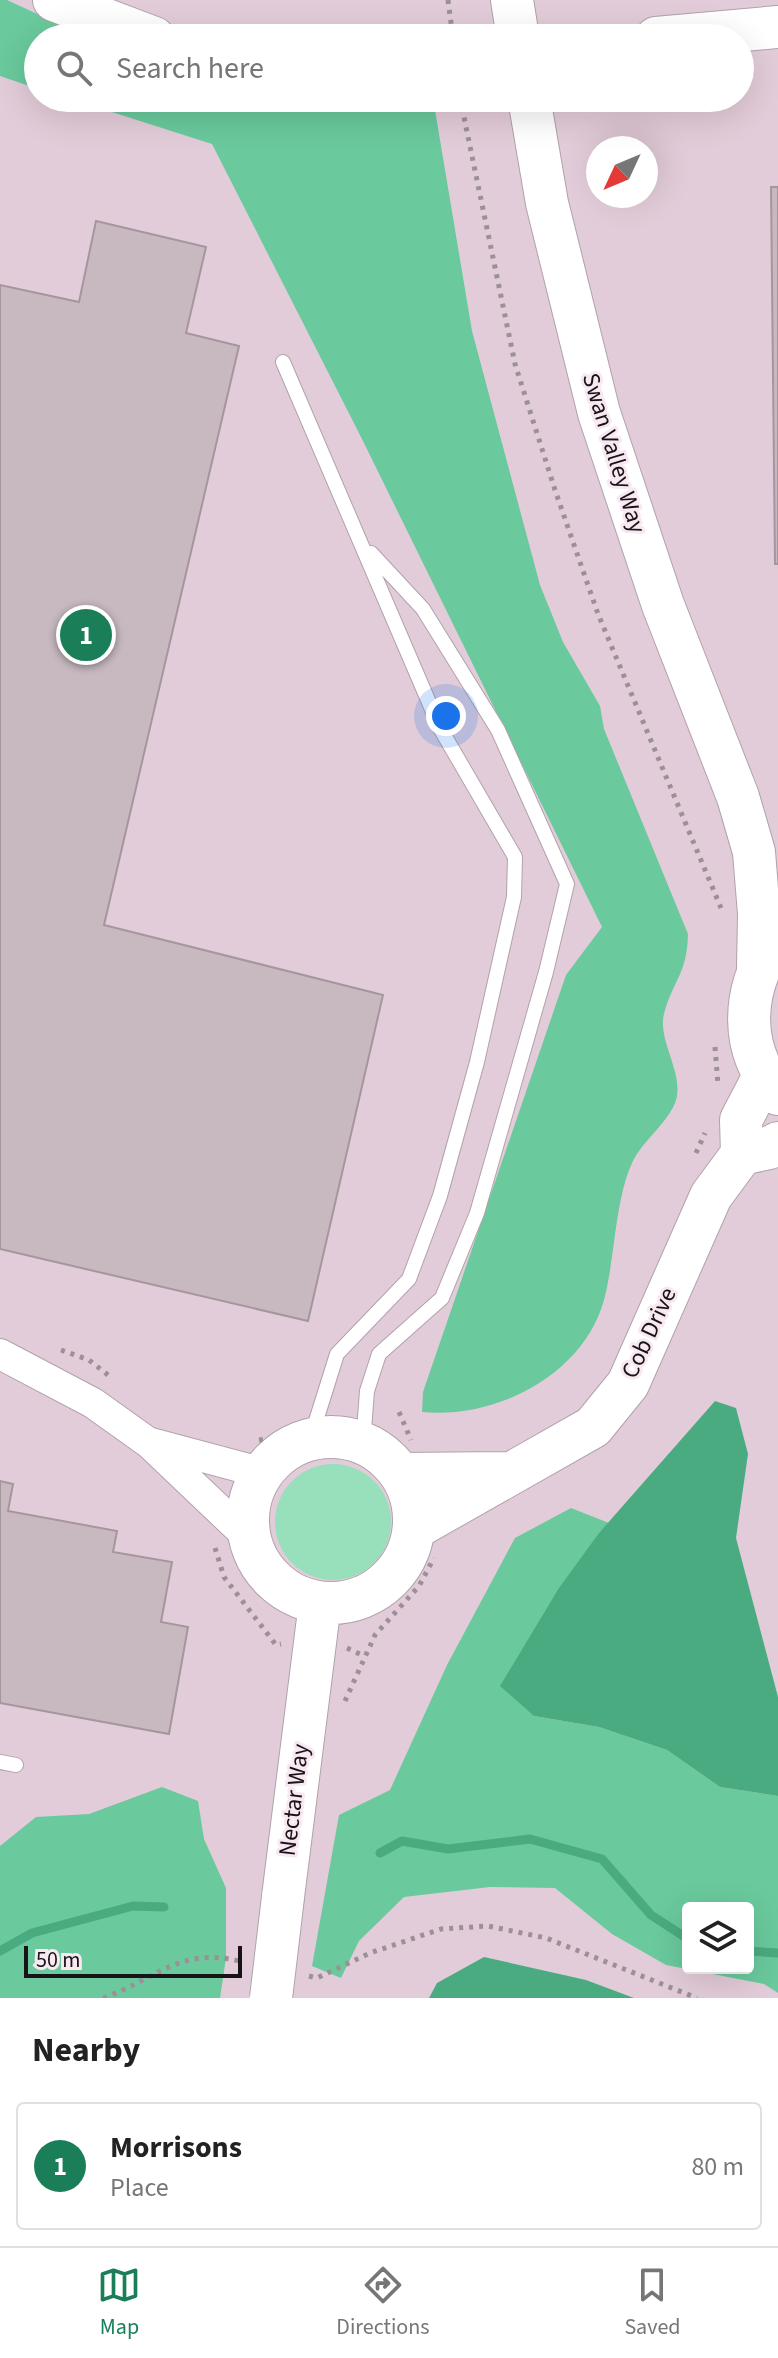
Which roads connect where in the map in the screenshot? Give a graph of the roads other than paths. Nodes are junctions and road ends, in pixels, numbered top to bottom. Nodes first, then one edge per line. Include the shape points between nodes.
1 (54, 0) edge
2 (512, 0) edge
3 (117, 24) edge
4 (516, 24) edge
5 (778, 27) edge
6 (754, 29) edge
7 (531, 112) edge
8 (283, 362) dead end
9 (365, 547) junction
10 (738, 797) junction
11 (778, 843) edge
12 (768, 953) edge
13 (771, 1085) edge
14 (760, 1148) edge
15 (0, 1354) edge
16 (304, 1431) junction
17 (149, 1443) junction
18 (363, 1443) junction
19 (260, 1457) junction
20 (413, 1459) junction
21 (514, 1473) junction
22 (230, 1536) junction
23 (428, 1539) junction
24 (319, 1619) junction
25 (0, 1762) edge
26 (16, 1765) dead end
27 (271, 1998) edge

1 - 3 street
2 - 4 street
5 - 6 street
7 - 10 street, Swan Valley Way via 547,203 599,413 663,605
8 - 9 lane
9 - 16 lane via 440,728 515,857 514,897 477,1062 440,1196 409,1279 337,1354
9 - 18 lane via 423,609 498,730 567,884 477,1213 442,1298 379,1354 367,1391
10 - 11 street, Swan Valley Way
10 - 12 street, Swan Valley Way via 754,852
12 - 13 street, Swan Valley Way via 749,999 748,1026 753,1052
13 - 14 street, Cob Drive via 741,1120
14 - 21 street, Cob Drive via 711,1196 628,1384 593,1427
15 - 17 street via 93,1403
16 - 18 street
16 - 19 street via 283,1452
17 - 19 street
17 - 22 street
18 - 20 street via 384,1456
19 - 22 street via 248,1516
20 - 21 street, Cob Drive
20 - 23 street via 413,1499
21 - 23 street, Cob Drive
22 - 24 street
23 - 24 street via 373,1593
24 - 27 street, Nectar Way, bridge
25 - 26 lane

